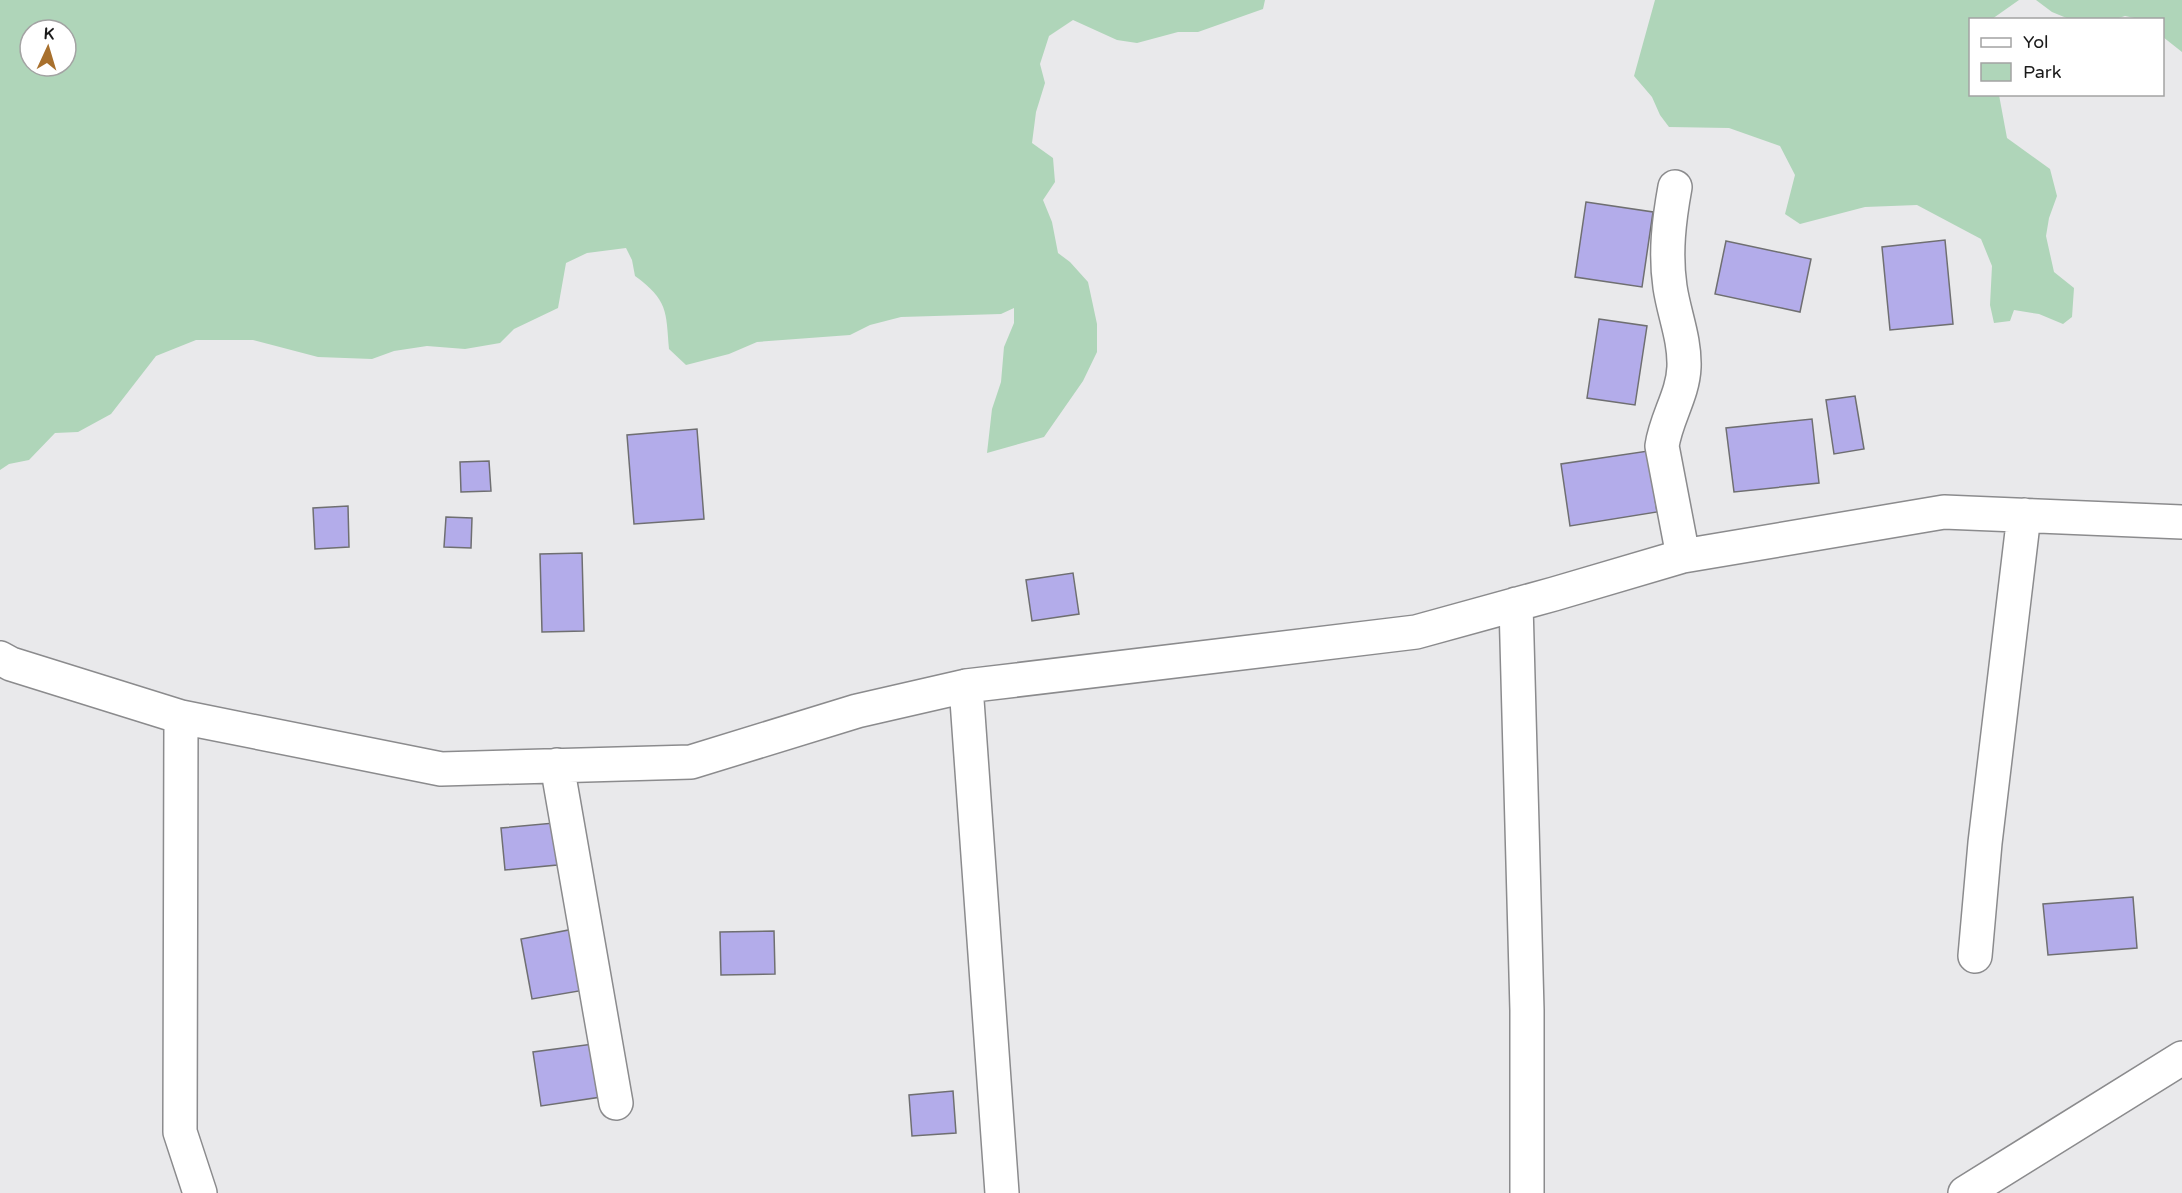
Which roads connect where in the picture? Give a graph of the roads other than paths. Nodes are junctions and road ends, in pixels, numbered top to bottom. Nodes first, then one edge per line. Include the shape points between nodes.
1 (1675, 187) dead end
2 (2024, 515) junction
3 (2182, 522) edge
4 (1683, 556) junction
5 (1516, 604) junction
6 (0, 658) edge
7 (966, 686) junction
8 (181, 717) junction
9 (557, 765) junction
10 (1975, 956) dead end
11 (2182, 1058) edge
12 (616, 1103) dead end
13 (200, 1193) edge
14 (1002, 1193) edge
15 (1527, 1193) edge
16 (1965, 1193) edge

1 - 4 street via 1668,252 1684,369 1662,446
2 - 3 street
2 - 4 street via 1944,512
2 - 10 street via 1984,843
4 - 5 street
5 - 7 street via 1416,632
5 - 15 street via 1527,1010
6 - 8 street
7 - 9 street via 857,711 690,762
7 - 14 street
8 - 9 street via 441,769
8 - 13 street via 180,1132
9 - 12 street
11 - 16 street

